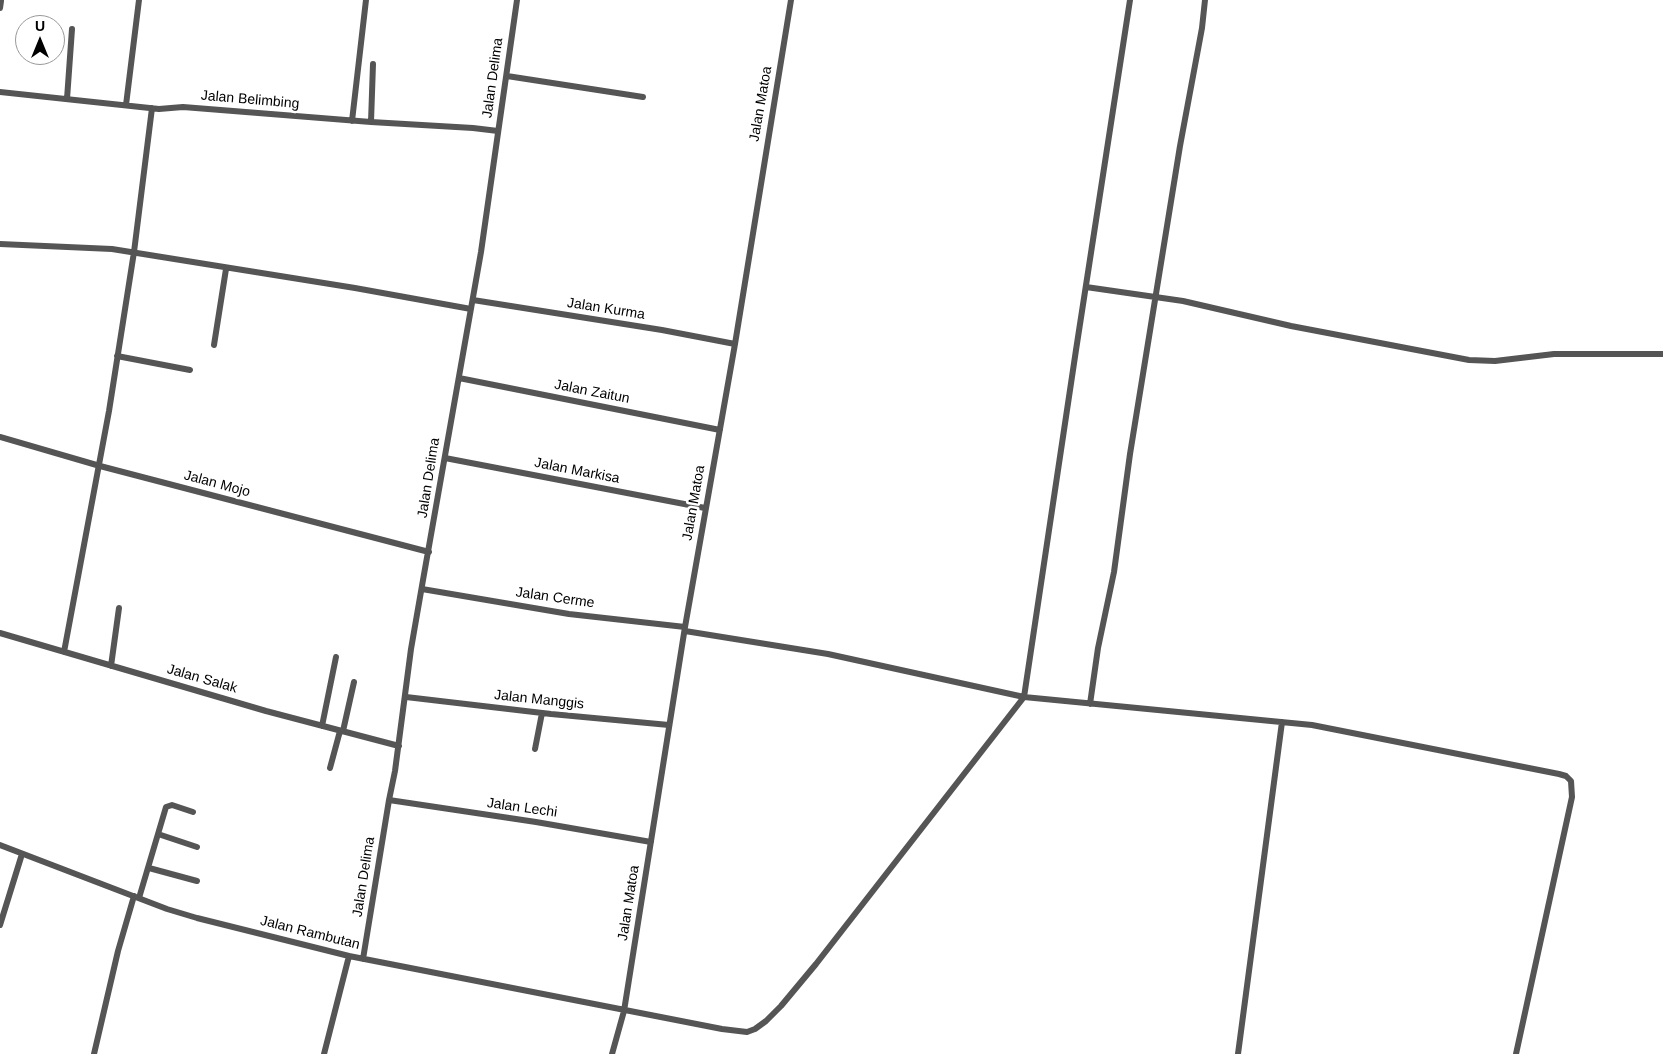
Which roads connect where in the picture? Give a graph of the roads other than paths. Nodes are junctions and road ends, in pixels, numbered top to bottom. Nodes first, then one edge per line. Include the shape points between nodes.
1 (139, 0) edge
2 (366, 0) edge
3 (517, 0) edge
4 (791, 0) edge
5 (1130, 0) edge
6 (1205, 0) edge
7 (1, 1) edge
8 (0, 8) edge
9 (72, 29) dead end
10 (373, 64) dead end
11 (507, 76) junction
12 (0, 92) edge
13 (644, 97) dead end
14 (67, 99) junction
15 (126, 105) junction
16 (152, 108) junction
17 (352, 121) junction
18 (371, 122) junction
19 (498, 131) junction
20 (0, 244) edge
21 (134, 252) junction
22 (226, 269) junction
23 (1086, 287) junction
24 (1155, 296) junction
25 (473, 300) junction
26 (471, 310) junction
27 (214, 344) dead end
28 (735, 344) junction
29 (1663, 354) edge
30 (117, 356) junction
31 (190, 370) dead end
32 (460, 378) junction
33 (720, 430) junction
34 (0, 437) edge
35 (445, 458) junction
36 (100, 466) junction
37 (705, 508) junction
38 (429, 552) junction
39 (422, 589) junction
40 (120, 608) dead end
41 (685, 629) junction
42 (0, 633) edge
43 (64, 652) junction
44 (336, 657) dead end
45 (111, 666) junction
46 (354, 682) dead end
47 (406, 697) junction
48 (1024, 697) junction
49 (1090, 704) junction
50 (542, 713) junction
51 (1282, 722) junction
52 (669, 725) junction
53 (322, 726) junction
54 (341, 731) junction
55 (398, 746) junction
56 (535, 749) dead end
57 (330, 768) dead end
58 (389, 800) junction
59 (193, 812) dead end
60 (158, 834) junction
61 (651, 842) junction
62 (0, 845) edge
63 (197, 847) dead end
64 (22, 854) junction
65 (149, 868) junction
66 (197, 881) dead end
67 (137, 897) junction
68 (0, 924) edge
69 (349, 956) junction
70 (363, 959) junction
71 (624, 1011) junction
72 (94, 1054) edge
73 (324, 1054) edge
74 (612, 1054) edge
75 (1238, 1054) edge
76 (1516, 1054) edge

1 - 15 street
2 - 17 street
3 - 11 street, Jalan Delima
4 - 28 street, Jalan Matoa
5 - 23 street
6 - 24 street
7 - 8 street
9 - 14 street
10 - 18 street
11 - 13 street
11 - 19 street, Jalan Delima
12 - 14 street, Jalan Belimbing
14 - 15 street, Jalan Belimbing
15 - 16 street, Jalan Belimbing
16 - 17 street, Jalan Belimbing via 183,107
16 - 21 street
17 - 18 street, Jalan Belimbing
18 - 19 street, Jalan Belimbing
19 - 25 street, Jalan Delima
20 - 21 street
21 - 22 street
21 - 30 street
22 - 26 street via 355,288
22 - 27 street
23 - 24 street
23 - 48 street
24 - 29 street via 1468,360 1495,361 1554,354
24 - 49 street via 1114,572
25 - 26 street, Jalan Delima
25 - 28 street, Jalan Kurma
26 - 32 street, Jalan Delima
28 - 33 street, Jalan Matoa
30 - 31 street
30 - 36 street
32 - 33 street, Jalan Zaitun
32 - 35 street, Jalan Delima
33 - 37 street, Jalan Matoa
34 - 36 street, Jalan Mojo
35 - 37 street, Jalan Markisa
35 - 38 street, Jalan Delima
36 - 38 street, Jalan Mojo
36 - 43 street
37 - 41 street, Jalan Matoa
38 - 39 street, Jalan Delima
39 - 41 street, Jalan Cerme via 569,614
39 - 47 street, Jalan Delima
40 - 45 street
41 - 48 street, Jalan Cerme via 828,654
41 - 52 street, Jalan Matoa
42 - 43 street, Jalan Salak
43 - 45 street, Jalan Salak
44 - 53 street
45 - 53 street, Jalan Salak
46 - 54 street
47 - 50 street, Jalan Manggis
47 - 55 street, Jalan Delima
48 - 49 street, Jalan Cerme
48 - 71 street, Jalan Rambutan via 822,956 766,1020 750,1031 742,1032
49 - 51 street, Jalan Cerme
50 - 52 street, Jalan Manggis
50 - 56 street
51 - 75 street
51 - 76 street, Jalan Cerme via 1549,772 1566,776 1571,781 1572,797
52 - 61 street, Jalan Matoa
53 - 54 street, Jalan Salak
54 - 55 street, Jalan Salak
54 - 57 street
55 - 58 street, Jalan Delima
58 - 61 street, Jalan Lechi
58 - 70 street, Jalan Delima
59 - 60 street via 167,806
60 - 63 street
60 - 65 street
61 - 71 street, Jalan Matoa
62 - 64 street, Jalan Rambutan
64 - 67 street, Jalan Rambutan
64 - 68 street
65 - 66 street
65 - 67 street
67 - 69 street, Jalan Rambutan via 197,918
67 - 72 street via 122,935
69 - 70 street, Jalan Rambutan
69 - 73 street
70 - 71 street, Jalan Rambutan
71 - 74 street, Jalan Matoa

